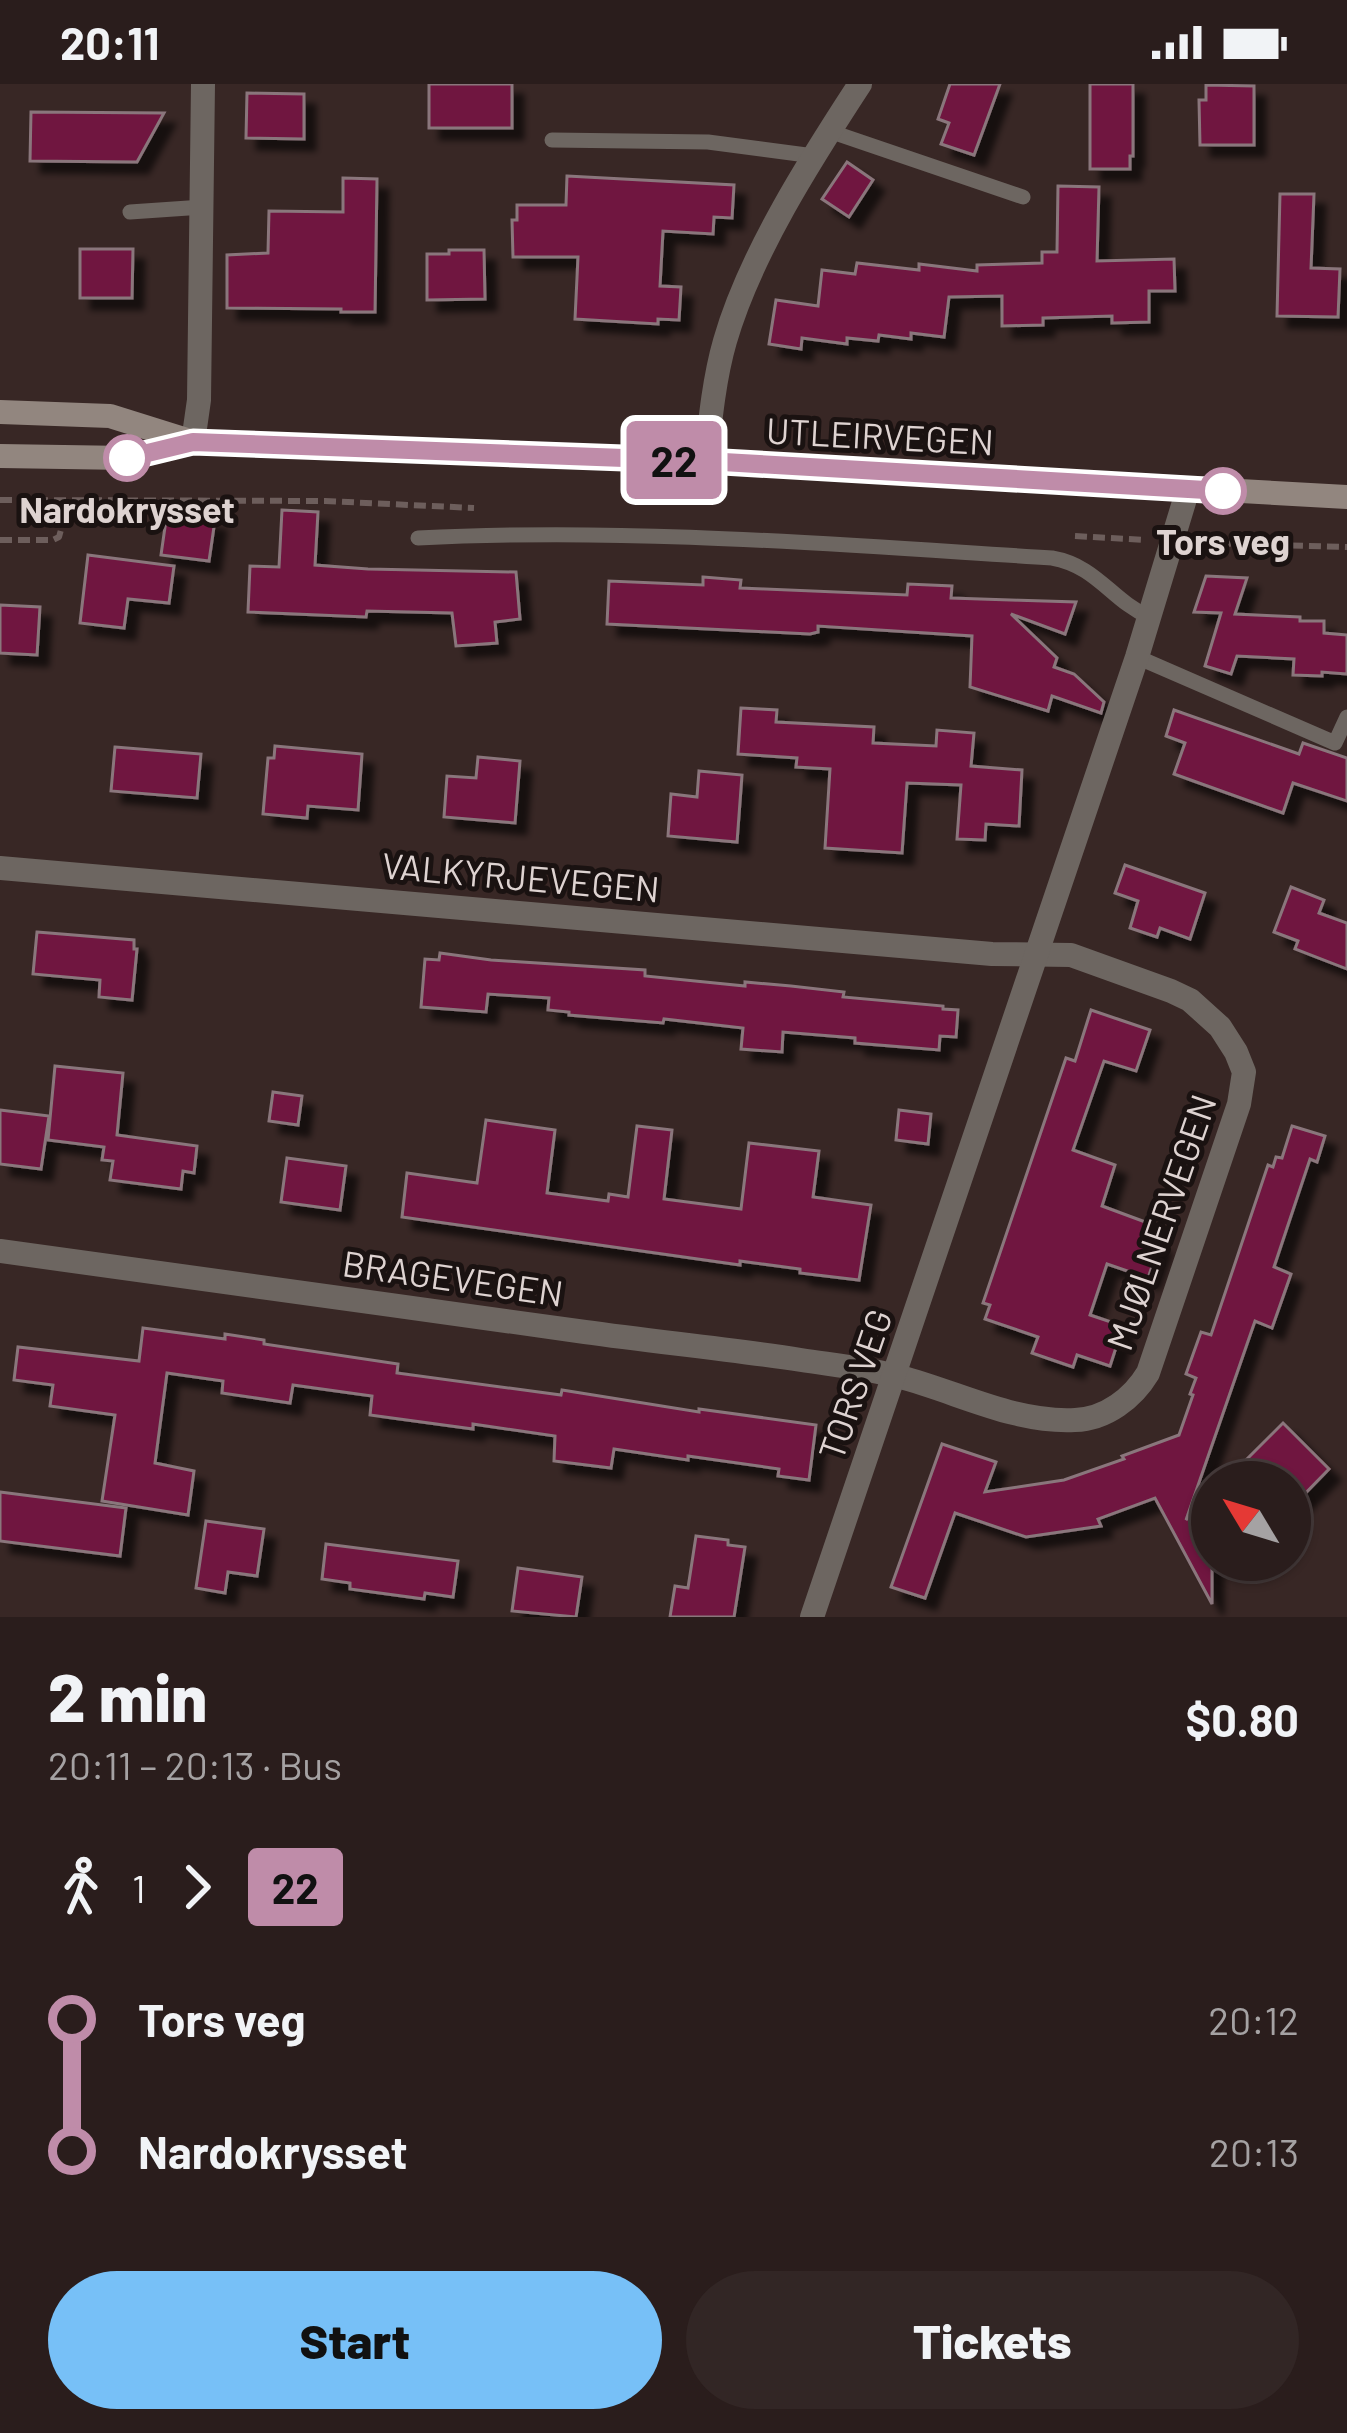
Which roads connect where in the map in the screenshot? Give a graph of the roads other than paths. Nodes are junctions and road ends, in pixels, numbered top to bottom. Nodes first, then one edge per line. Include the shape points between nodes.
1 (203, 84) edge
2 (860, 84) edge
3 (829, 131) junction
4 (552, 140) dead end
5 (814, 155) junction
6 (1023, 197) dead end
7 (203, 207) junction
8 (130, 212) dead end
9 (0, 412) edge
10 (193, 442) junction
11 (0, 456) edge
12 (706, 461) junction
13 (1189, 489) junction
14 (1347, 497) edge
15 (418, 538) dead end
16 (1150, 617) junction
17 (1137, 657) junction
18 (1347, 718) edge
19 (0, 868) edge
20 (1035, 955) junction
21 (0, 1251) edge
22 (896, 1376) junction
23 (812, 1617) edge

1 - 7 street
2 - 3 street
3 - 5 street
3 - 6 lane
4 - 5 lane via 708,142
5 - 12 street via 747,280 724,343
7 - 8 lane
7 - 10 street
9 - 10 main road, UTLEIRVEGEN via 110,416
10 - 11 main road, UTLEIRVEGEN via 127,458
10 - 12 main road, UTLEIRVEGEN
12 - 13 main road, UTLEIRVEGEN
13 - 14 main road, UTLEIRVEGEN
13 - 16 street, TORS VEG
15 - 16 lane via 713,538 1052,558 1082,567
16 - 17 street, TORS VEG
17 - 18 lane via 1335,742
17 - 20 street, TORS VEG
19 - 20 street, VALKYRJEVEGEN
20 - 22 street, TORS VEG
20 - 22 street, MJØLNERVEGEN via 1070,956 1171,991 1207,1013 1244,1072 1232,1126 1148,1373 1125,1400 1096,1417 1044,1419
21 - 22 street, BRAGEVEGEN
22 - 23 street, TORS VEG

